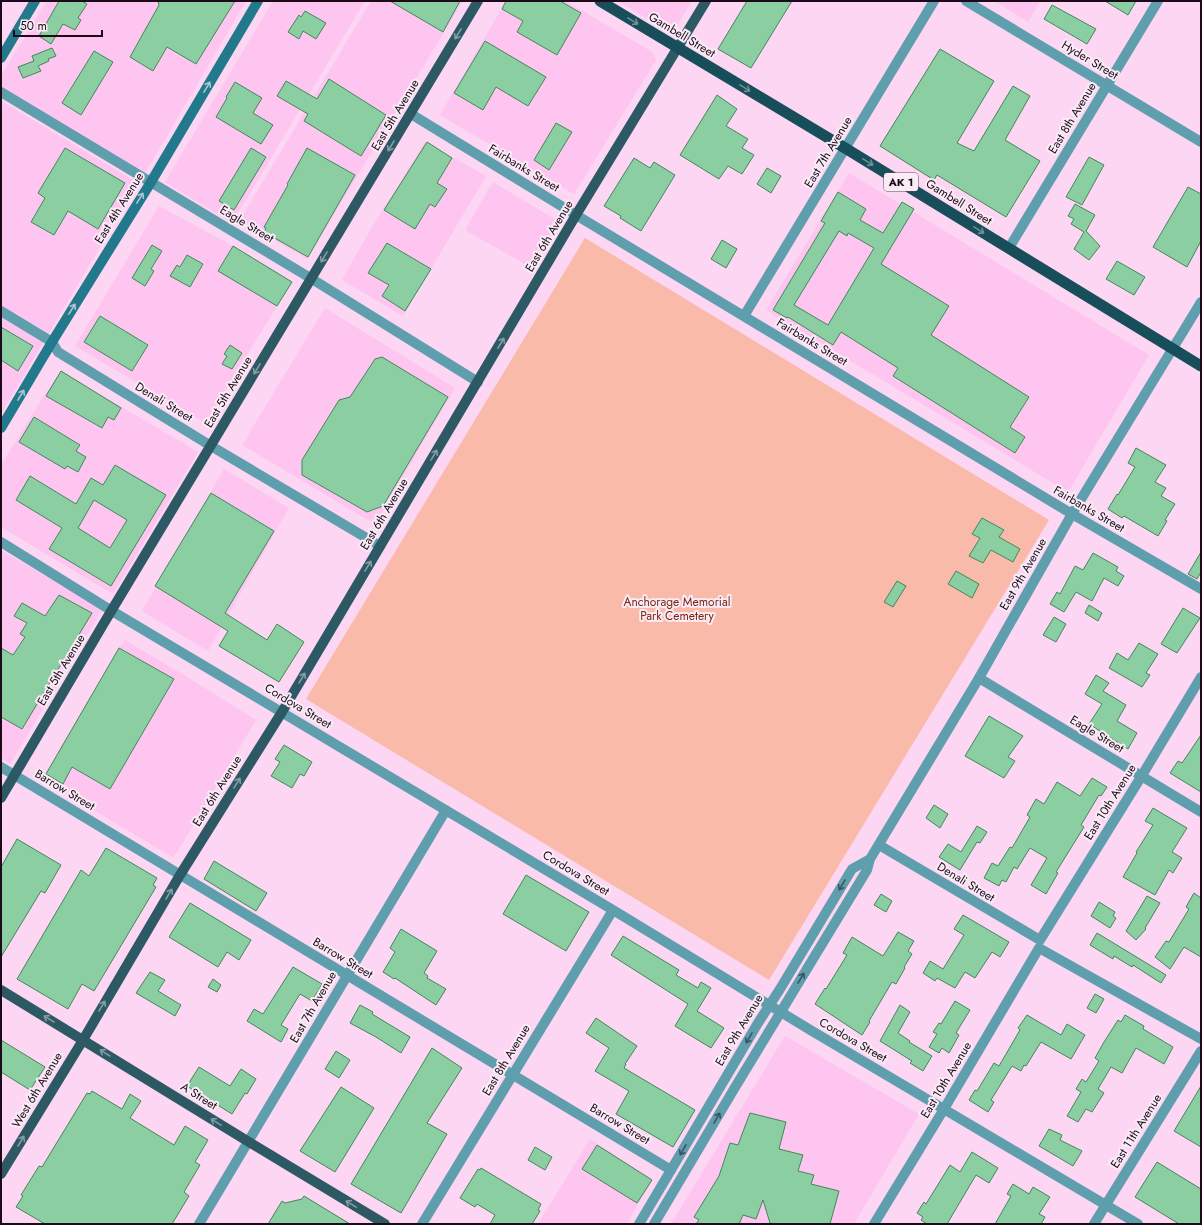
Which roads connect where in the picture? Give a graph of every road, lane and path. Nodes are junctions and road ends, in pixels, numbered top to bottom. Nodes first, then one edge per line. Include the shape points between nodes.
1 (35, 1) edge
2 (258, 1) edge
3 (478, 1) edge
4 (600, 1) edge
5 (706, 1) edge
6 (934, 1) edge
7 (966, 1) edge
8 (1158, 1) edge
9 (678, 47) junction
10 (1, 58) edge
11 (1106, 86) junction
12 (1, 92) edge
13 (411, 114) junction
14 (1201, 142) edge
15 (845, 148) junction
16 (151, 182) junction
17 (576, 215) junction
18 (1009, 248) junction
19 (312, 279) junction
20 (1201, 302) edge
21 (1, 311) edge
22 (744, 316) junction
23 (52, 342) junction
24 (1173, 349) junction
25 (1201, 366) edge
26 (478, 382) junction
27 (1, 428) edge
28 (211, 446) junction
29 (1072, 514) junction
30 (1, 542) edge
31 (380, 546) junction
32 (1201, 589) edge
33 (112, 610) junction
34 (1201, 677) edge
35 (979, 678) junction
36 (282, 712) junction
37 (1, 767) edge
38 (15, 775) junction
39 (1141, 777) junction
40 (1, 798) edge
41 (446, 810) junction
42 (1201, 812) edge
43 (879, 845) junction
44 (870, 859) junction
45 (180, 875) junction
46 (613, 910) junction
47 (1039, 944) junction
48 (347, 975) junction
49 (1, 990) edge
50 (770, 1005) junction
51 (781, 1012) junction
52 (1201, 1038) edge
53 (83, 1040) junction
54 (1201, 1051) edge
55 (513, 1075) junction
56 (944, 1109) junction
57 (249, 1142) junction
58 (671, 1170) junction
59 (1, 1174) edge
60 (1106, 1204) junction
61 (199, 1224) edge
62 (385, 1224) edge
63 (422, 1224) edge
64 (639, 1224) edge
65 (654, 1224) edge
66 (874, 1224) edge
67 (1094, 1224) edge
68 (1138, 1224) edge

1 - 10 main road
16 -> 2 main road, East 4th Avenue
3 -> 13 main road, East 5th Avenue
4 -> 9 highway, Gambell Street / AK 1
5 - 9 main road, East 6th Avenue
6 - 15 street, East 7th Avenue
7 - 11 street, Hyder Street
8 - 11 street, East 8th Avenue
9 -> 15 highway, Gambell Street / AK 1
9 - 17 main road, East 6th Avenue
11 - 14 street, Hyder Street
11 - 18 street, East 8th Avenue
12 - 16 street, Eagle Street
13 - 17 street, Fairbanks Street
13 -> 19 main road, East 5th Avenue
15 -> 18 highway, Gambell Street / AK 1
15 - 22 street, East 7th Avenue
16 - 19 street, Eagle Street
23 -> 16 main road, East 4th Avenue
17 - 22 street, Fairbanks Street
26 -> 17 main road, East 6th Avenue
18 - 24 highway, Gambell Street / AK 1
19 - 26 street, Eagle Street
19 -> 28 main road, East 5th Avenue
20 - 24 street, East 9th Avenue
21 - 23 street, Denali Street
22 - 29 street, Fairbanks Street
27 -> 23 main road, East 4th Avenue
23 - 28 street, Denali Street via 58,352
24 - 25 highway, Gambell Street / AK 1
24 - 29 street, East 9th Avenue
31 -> 26 main road, East 6th Avenue
28 - 31 street, Denali Street
28 - 33 main road, East 5th Avenue
29 - 32 street, Fairbanks Street
29 - 35 street, East 9th Avenue
30 - 33 street, Cordova Street
36 -> 31 main road, East 6th Avenue
33 - 36 street, Cordova Street
33 - 38 main road, East 5th Avenue
34 - 39 street, East 10th Avenue
35 - 39 street, Eagle Street
35 - 43 street, East 9th Avenue
36 - 41 street, Cordova Street
45 -> 36 main road, East 6th Avenue
37 - 38 street, Barrow Street
38 - 40 main road, East 5th Avenue
38 - 45 street, Barrow Street
39 - 42 street, Eagle Street
39 - 47 street, East 10th Avenue
41 - 46 street, Cordova Street
41 - 48 street, East 7th Avenue
43 - 44 street, East 9th Avenue
43 - 47 street, Denali Street
44 -> 50 street, East 9th Avenue via 852,869
51 -> 44 street, East 9th Avenue via 867,870
45 - 48 street, Barrow Street
53 -> 45 main road, East 6th Avenue
46 - 50 street, Cordova Street
46 - 55 street, East 8th Avenue
47 - 52 street, Denali Street
47 - 56 street, East 10th Avenue
48 - 55 street, Barrow Street
48 - 57 street, East 7th Avenue
53 -> 49 main road, A Street
50 - 51 street, Cordova Street
50 -> 58 street, East 9th Avenue
51 - 56 street, Cordova Street
65 -> 51 street, East 9th Avenue
57 -> 53 main road, A Street
59 -> 53 main road, West 6th Avenue
54 - 60 street, East 11th Avenue
55 - 58 street, Barrow Street
55 - 63 street, East 8th Avenue
56 - 60 street, Cordova Street
56 - 66 street, East 10th Avenue
57 - 61 street, East 7th Avenue
62 -> 57 main road, A Street
58 - 64 street, East 9th Avenue
60 - 67 street, East 11th Avenue
60 - 68 street, Cordova Street

